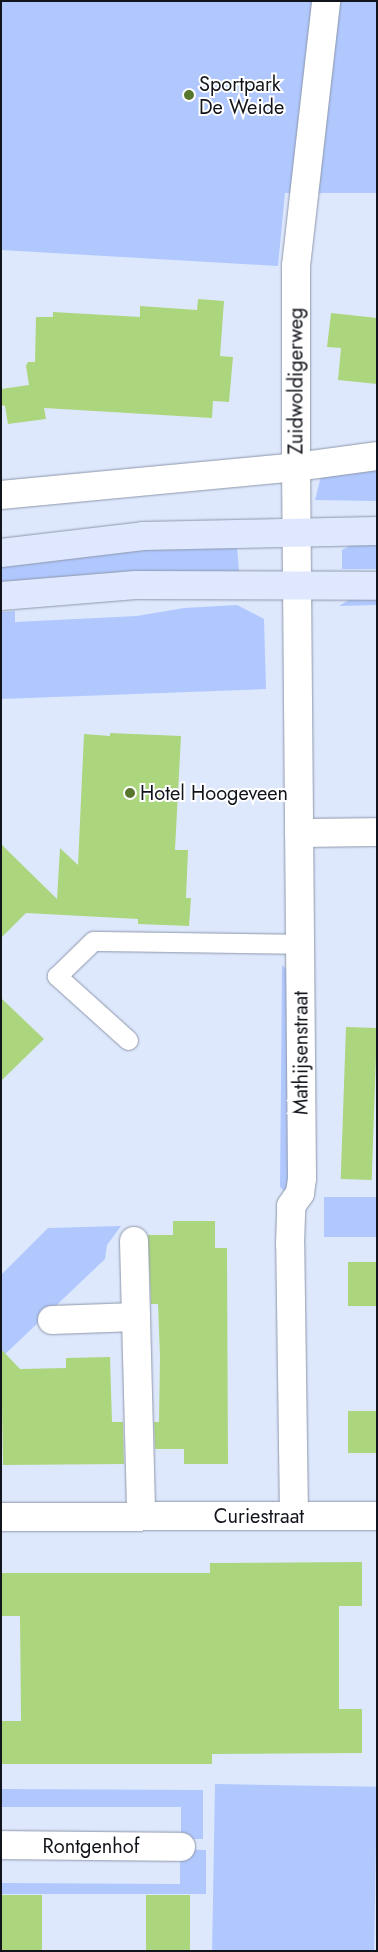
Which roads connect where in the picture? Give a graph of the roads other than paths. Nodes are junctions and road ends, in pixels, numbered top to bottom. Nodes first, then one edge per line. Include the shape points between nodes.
1 (326, 1) edge
2 (377, 456) edge
3 (296, 467) junction
4 (1, 495) edge
5 (377, 531) edge
6 (297, 532) junction
7 (1, 553) edge
8 (377, 586) edge
9 (298, 587) junction
10 (1, 596) edge
11 (377, 832) edge
12 (299, 833) junction
13 (301, 944) junction
14 (128, 1040) dead end
15 (134, 1241) dead end
16 (136, 1317) junction
17 (52, 1320) dead end
18 (142, 1516) junction
19 (294, 1516) junction
20 (377, 1516) edge
21 (1, 1517) edge
22 (1, 1845) edge
23 (181, 1847) dead end

1 - 3 street, Zuidwoldigerweg via 296,266
2 - 3 street
3 - 4 street, Zuidwoldigerweg
3 - 6 street, Mathijsenstraat
5 - 6 main road
6 - 7 main road via 143,536
6 - 9 street, Mathijsenstraat
8 - 9 main road
9 - 10 main road via 136,585
9 - 12 street, Mathijsenstraat
11 - 12 street
12 - 13 street, Mathijsenstraat
13 - 14 lane via 93,940 57,976
13 - 19 street, Mathijsenstraat via 302,1178 300,1193 292,1206 290,1244
15 - 16 street
16 - 17 street
16 - 18 street
18 - 19 street, Curiestraat
18 - 21 street, Curiestraat
19 - 20 street, Curiestraat
22 - 23 street, Rontgenhof

